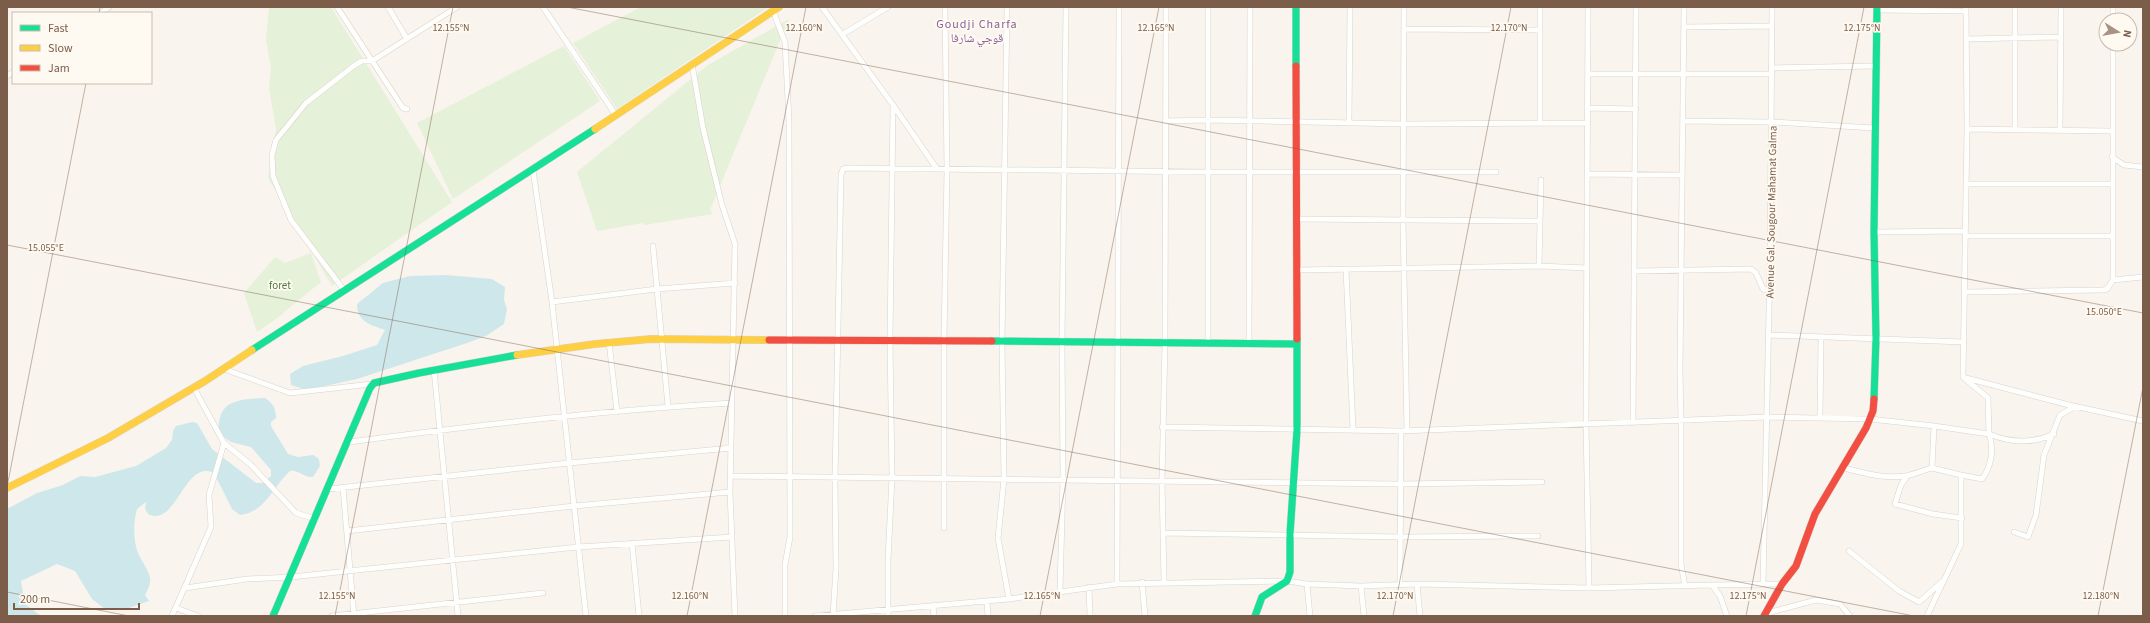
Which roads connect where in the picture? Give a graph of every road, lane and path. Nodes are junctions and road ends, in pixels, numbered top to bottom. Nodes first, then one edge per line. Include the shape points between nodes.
1 (337, 7) edge
2 (388, 7) edge
3 (457, 7) edge
4 (543, 7) edge
5 (822, 7) edge
6 (888, 7) edge
7 (945, 7) edge
8 (1007, 7) edge
9 (1066, 7) edge
10 (1119, 7) edge
11 (1166, 7) edge
12 (1208, 7) edge
13 (1250, 7) edge
14 (1296, 7) edge
15 (1350, 7) edge
16 (1404, 7) edge
17 (1540, 7) edge
18 (1588, 7) edge
19 (1636, 7) edge
20 (1684, 7) edge
21 (1772, 7) edge
22 (2015, 7) edge
23 (2061, 7) edge
24 (1877, 8) edge
25 (776, 9) edge
26 (1966, 9) edge
27 (1772, 26) junction
28 (1684, 27) junction
29 (1404, 29) junction
30 (1540, 30) junction
31 (843, 34) junction
32 (2014, 38) junction
33 (2060, 38) junction
34 (407, 39) junction
35 (1967, 39) junction
36 (2113, 52) edge
37 (372, 61) junction
38 (692, 64) junction
39 (1875, 66) junction
40 (1771, 71) junction
41 (1588, 74) junction
42 (1636, 74) junction
43 (1683, 74) junction
44 (893, 105) junction
45 (1588, 108) junction
46 (407, 109) dead end
47 (1636, 109) junction
48 (615, 114) junction
49 (1208, 120) junction
50 (1165, 121) junction
51 (1249, 121) junction
52 (1683, 121) junction
53 (1772, 122) junction
54 (1296, 123) junction
55 (1349, 123) junction
56 (1540, 123) junction
57 (1588, 123) junction
58 (1404, 124) junction
59 (1874, 128) junction
60 (1967, 129) junction
61 (2015, 129) junction
62 (2060, 130) junction
63 (2112, 131) junction
64 (2112, 157) junction
65 (2143, 167) edge
66 (892, 169) junction
67 (937, 169) junction
68 (533, 170) junction
69 (947, 170) junction
70 (1004, 170) junction
71 (1117, 170) junction
72 (1165, 170) junction
73 (1064, 171) junction
74 (1249, 171) junction
75 (1297, 171) junction
76 (1208, 172) junction
77 (1404, 172) junction
78 (1496, 172) dead end
79 (1588, 174) junction
80 (1636, 174) junction
81 (1682, 175) junction
82 (1541, 180) dead end
83 (1966, 184) junction
84 (2112, 184) junction
85 (1296, 219) junction
86 (1403, 221) junction
87 (1539, 221) junction
88 (1874, 232) junction
89 (1965, 234) junction
90 (2113, 236) junction
91 (654, 246) dead end
92 (1539, 266) junction
93 (1403, 267) junction
94 (1587, 268) junction
95 (1346, 269) junction
96 (1297, 270) junction
97 (1635, 271) junction
98 (1682, 272) junction
99 (2143, 277) edge
100 (2113, 280) junction
101 (735, 283) junction
102 (657, 289) junction
103 (344, 290) junction
104 (1770, 291) junction
105 (1964, 292) junction
106 (552, 302) junction
107 (1768, 335) junction
108 (1821, 337) junction
109 (1876, 338) junction
110 (662, 339) junction
111 (734, 340) junction
112 (837, 340) junction
113 (890, 340) junction
114 (944, 340) junction
115 (788, 341) junction
116 (609, 342) junction
117 (1002, 342) junction
118 (1062, 342) junction
119 (1117, 342) junction
120 (1165, 342) junction
121 (1208, 342) junction
122 (1249, 342) junction
123 (1964, 342) junction
124 (1297, 344) junction
125 (558, 349) junction
126 (224, 369) junction
127 (434, 370) junction
128 (1963, 377) junction
129 (372, 384) junction
130 (194, 388) junction
131 (732, 403) junction
132 (668, 406) junction
133 (2076, 406) junction
134 (617, 412) junction
135 (564, 417) junction
136 (1767, 417) junction
137 (1820, 418) junction
138 (1870, 419) junction
139 (1682, 421) junction
140 (2143, 421) edge
141 (1586, 423) junction
142 (1633, 423) junction
143 (1934, 426) junction
144 (1162, 427) junction
145 (1353, 429) junction
146 (440, 430) junction
147 (1297, 430) junction
148 (1404, 430) junction
149 (1989, 434) junction
150 (2054, 434) junction
151 (349, 442) junction
152 (224, 443) junction
153 (731, 448) junction
154 (569, 463) junction
155 (1844, 468) junction
156 (1932, 468) junction
157 (1961, 475) junction
158 (731, 476) junction
159 (1907, 476) junction
160 (444, 478) junction
161 (789, 478) junction
162 (892, 478) junction
163 (835, 479) junction
164 (1004, 479) junction
165 (945, 480) junction
166 (1063, 480) junction
167 (1116, 481) junction
168 (1162, 481) junction
169 (1293, 482) junction
170 (1542, 482) dead end
171 (1400, 484) junction
172 (7, 488) edge
173 (344, 488) junction
174 (328, 489) junction
175 (730, 492) junction
176 (574, 506) junction
177 (1962, 518) junction
178 (316, 519) junction
179 (448, 520) junction
180 (944, 528) dead end
181 (347, 531) junction
182 (2014, 532) dead end
183 (1163, 533) junction
184 (1290, 534) junction
185 (1538, 536) dead end
186 (732, 537) junction
187 (1400, 537) junction
188 (632, 543) junction
189 (578, 547) junction
190 (1849, 551) dead end
191 (452, 561) junction
192 (350, 571) junction
193 (291, 577) junction
194 (1287, 580) junction
195 (1944, 580) junction
196 (1142, 582) junction
197 (1164, 582) junction
198 (1117, 584) junction
199 (1307, 584) junction
200 (1400, 584) junction
201 (1417, 584) junction
202 (1763, 584) junction
203 (1782, 584) junction
204 (1712, 585) junction
205 (1361, 586) junction
206 (1684, 586) junction
207 (1089, 587) junction
208 (185, 588) junction
209 (1590, 588) junction
210 (1060, 590) junction
211 (543, 593) dead end
212 (1009, 598) junction
213 (987, 601) junction
214 (457, 603) junction
215 (933, 606) junction
216 (176, 608) junction
217 (887, 610) junction
218 (1766, 614) edge
219 (354, 615) edge
220 (833, 615) edge
221 (172, 616) edge
222 (198, 616) edge
223 (273, 616) edge
224 (332, 616) edge
225 (458, 616) edge
226 (586, 616) edge
227 (639, 616) edge
228 (735, 616) edge
229 (785, 616) edge
230 (815, 616) edge
231 (888, 616) edge
232 (934, 616) edge
233 (988, 616) edge
234 (1090, 616) edge
235 (1145, 616) edge
236 (1255, 616) edge
237 (1310, 616) edge
238 (1364, 616) edge
239 (1420, 616) edge
240 (1727, 616) edge
241 (1850, 616) edge
242 (1927, 616) edge

1 - 37 street
2 - 34 street
3 - 34 street
4 - 48 street
5 - 31 street
6 - 31 street
7 - 69 street
8 - 70 street
9 - 73 street
10 - 71 street
11 - 50 street
12 - 49 street
13 - 51 street
14 - 54 main road
15 - 55 street
16 - 29 street
17 - 30 street
18 - 41 street
19 - 42 street
20 - 28 street
21 - 27 street, Avenue Gal. Sougour Mahamat Galma
22 - 32 street
23 - 33 street
24 - 26 street
24 - 39 main road
25 - 38 main road
25 - 115 street via 784,36 787,66 790,170
26 - 35 street
27 - 28 street
27 - 40 street, Avenue Gal. Sougour Mahamat Galma
28 - 43 street
29 - 30 street
29 - 58 street
30 - 56 street
31 - 44 street
32 - 33 street
32 - 35 street
32 - 61 street
33 - 62 street
34 - 37 street
35 - 60 street
36 - 63 street
37 - 46 street via 403,108
37 - 103 street via 359,62 306,103 276,140 272,155 273,176 292,220
38 - 48 main road
38 - 101 street via 703,128 722,205 735,244
39 - 40 street
39 - 59 main road
40 - 43 street
40 - 53 street, Avenue Gal. Sougour Mahamat Galma
41 - 42 street
41 - 45 street
42 - 43 street
42 - 47 street
43 - 52 street
44 - 66 street
44 - 67 street
45 - 47 street
45 - 57 street
47 - 80 street
48 - 68 main road
49 - 50 street
49 - 51 street
49 - 76 street
50 - 72 street
51 - 54 street
51 - 74 street
52 - 53 street
52 - 81 street
53 - 59 street
53 - 104 street, Avenue Gal. Sougour Mahamat Galma
54 - 55 street
54 - 75 main road
55 - 58 street
56 - 57 street
56 - 58 street
57 - 79 street
58 - 77 street
59 - 88 main road
60 - 61 street
60 - 83 street
61 - 62 street
62 - 63 street
63 - 64 street
64 - 65 street via 2119,163
64 - 84 street
66 - 67 street
66 - 112 street via 848,168 843,169 841,175
66 - 113 street
67 - 69 street
68 - 103 main road
68 - 106 street
69 - 70 street
69 - 114 street
70 - 73 street
70 - 117 street
71 - 72 street
71 - 73 street
71 - 119 street
72 - 76 street
72 - 120 street
73 - 118 street
74 - 75 street
74 - 76 street
74 - 122 street
75 - 77 street
75 - 85 main road
76 - 121 street
77 - 78 street
77 - 86 street
79 - 80 street
79 - 94 street
80 - 81 street
80 - 97 street
81 - 98 street
82 - 87 street
83 - 84 street
83 - 89 street
84 - 90 street
85 - 86 street
85 - 96 main road
86 - 87 street
86 - 93 street
87 - 92 street
88 - 89 street
88 - 109 main road
89 - 90 street
89 - 105 street
90 - 100 street
91 - 102 street
92 - 93 street
92 - 94 street
93 - 95 street
93 - 148 street
94 - 141 street
95 - 96 street
95 - 145 street
96 - 124 main road
97 - 98 street
97 - 142 street
98 - 104 street via 1751,269 1756,273 1763,289
98 - 139 street
99 - 100 street
100 - 105 street via 2107,289 2103,290
101 - 102 street
101 - 111 street
102 - 106 street
102 - 110 street
103 - 126 main road
104 - 107 street, Avenue Gal. Sougour Mahamat Galma
105 - 123 street
106 - 125 street
107 - 108 street
107 - 136 street, Avenue Gal. Sougour Mahamat Galma
108 - 109 street
108 - 137 street
109 - 123 street
109 - 138 main road via 1873,410
110 - 111 main road via 703,337
110 - 116 main road
110 - 132 street
111 - 115 main road
111 - 131 street
112 - 113 main road
112 - 115 main road
112 - 163 street
113 - 114 main road
113 - 162 street
114 - 117 main road
114 - 165 street
115 - 161 street
116 - 125 main road
116 - 134 street
117 - 118 main road
117 - 164 street
118 - 119 main road
118 - 166 street
119 - 120 main road
119 - 167 street
120 - 121 main road
120 - 144 street
121 - 122 main road
122 - 124 main road
123 - 128 street
124 - 147 main road
125 - 127 main road
125 - 135 street
126 - 129 street via 290,393
126 - 130 main road
127 - 129 main road
127 - 146 street
128 - 133 street
128 - 149 street via 1988,398
129 - 151 main road
130 - 152 street
130 - 172 main road via 108,438
131 - 132 street
131 - 153 street
132 - 134 street
133 - 140 street
133 - 150 street via 2060,415
134 - 135 street
135 - 146 street
135 - 154 street
136 - 137 street
136 - 139 street
136 - 202 street, Avenue Gal. Sougour Mahamat Galma
137 - 138 street
138 - 143 street
138 - 155 main road
139 - 142 street
139 - 206 street via 1681,564
141 - 142 street
141 - 148 street
141 - 209 street
143 - 149 street
143 - 156 street
144 - 147 street
144 - 168 street
145 - 147 street
145 - 148 street
146 - 151 street
146 - 160 street
147 - 169 main road
148 - 171 street
149 - 150 street via 2021,442 2043,439
149 - 157 street via 1993,444 1988,471 1982,478
150 - 182 street via 2044,455 2036,515 2028,537
151 - 174 main road
152 - 178 street via 245,459 296,513
152 - 208 street via 209,495 211,527
153 - 154 street
153 - 158 street
154 - 160 street
154 - 176 street
155 - 159 street via 1876,476
155 - 203 main road via 1815,514 1796,566
156 - 157 street
156 - 159 street
157 - 177 street
158 - 161 street
158 - 175 street
159 - 177 street via 1895,504 1933,514
160 - 173 street
160 - 179 street
161 - 163 street
161 - 229 street via 790,537 785,565
162 - 163 street
162 - 165 street
162 - 217 street
163 - 220 street via 836,568
164 - 165 street
164 - 166 street
164 - 212 street via 998,538
165 - 180 street
166 - 167 street
166 - 210 street
167 - 168 street
167 - 198 street
168 - 169 street
168 - 183 street
169 - 171 street
169 - 184 main road
170 - 171 street
171 - 187 street
173 - 174 street
173 - 181 street
174 - 178 main road
175 - 176 street
175 - 186 street
176 - 179 street
176 - 189 street
177 - 195 street via 1961,544
178 - 193 main road
179 - 181 street
179 - 191 street
181 - 192 street
183 - 184 street
183 - 197 street
184 - 187 street
184 - 194 main road via 1290,572
185 - 187 street
186 - 188 street
186 - 228 street
187 - 200 street
188 - 189 street
188 - 227 street
189 - 191 street
189 - 226 street
190 - 195 street via 1899,590 1919,602
191 - 192 street
191 - 214 street
192 - 193 street
192 - 219 street
193 - 208 street via 246,579
193 - 223 main road
194 - 197 street
194 - 199 street
194 - 236 main road via 1262,597
195 - 242 street
196 - 197 street
196 - 198 street
196 - 235 street
198 - 207 street
199 - 205 street
199 - 237 street
200 - 201 street
200 - 205 street
201 - 209 street
201 - 239 street
202 - 203 street
202 - 204 street
203 - 218 main road
204 - 206 street
204 - 240 street via 1720,596
205 - 238 street
206 - 209 street
207 - 210 street
207 - 234 street
208 - 216 street
210 - 212 street
211 - 214 street
212 - 213 street
213 - 215 street
213 - 233 street
214 - 219 street
214 - 225 street
215 - 217 street
215 - 232 street
216 - 221 street
216 - 222 street
217 - 220 street
217 - 231 street
218 - 241 street via 1816,600 1840,604
219 - 224 street
220 - 230 street

